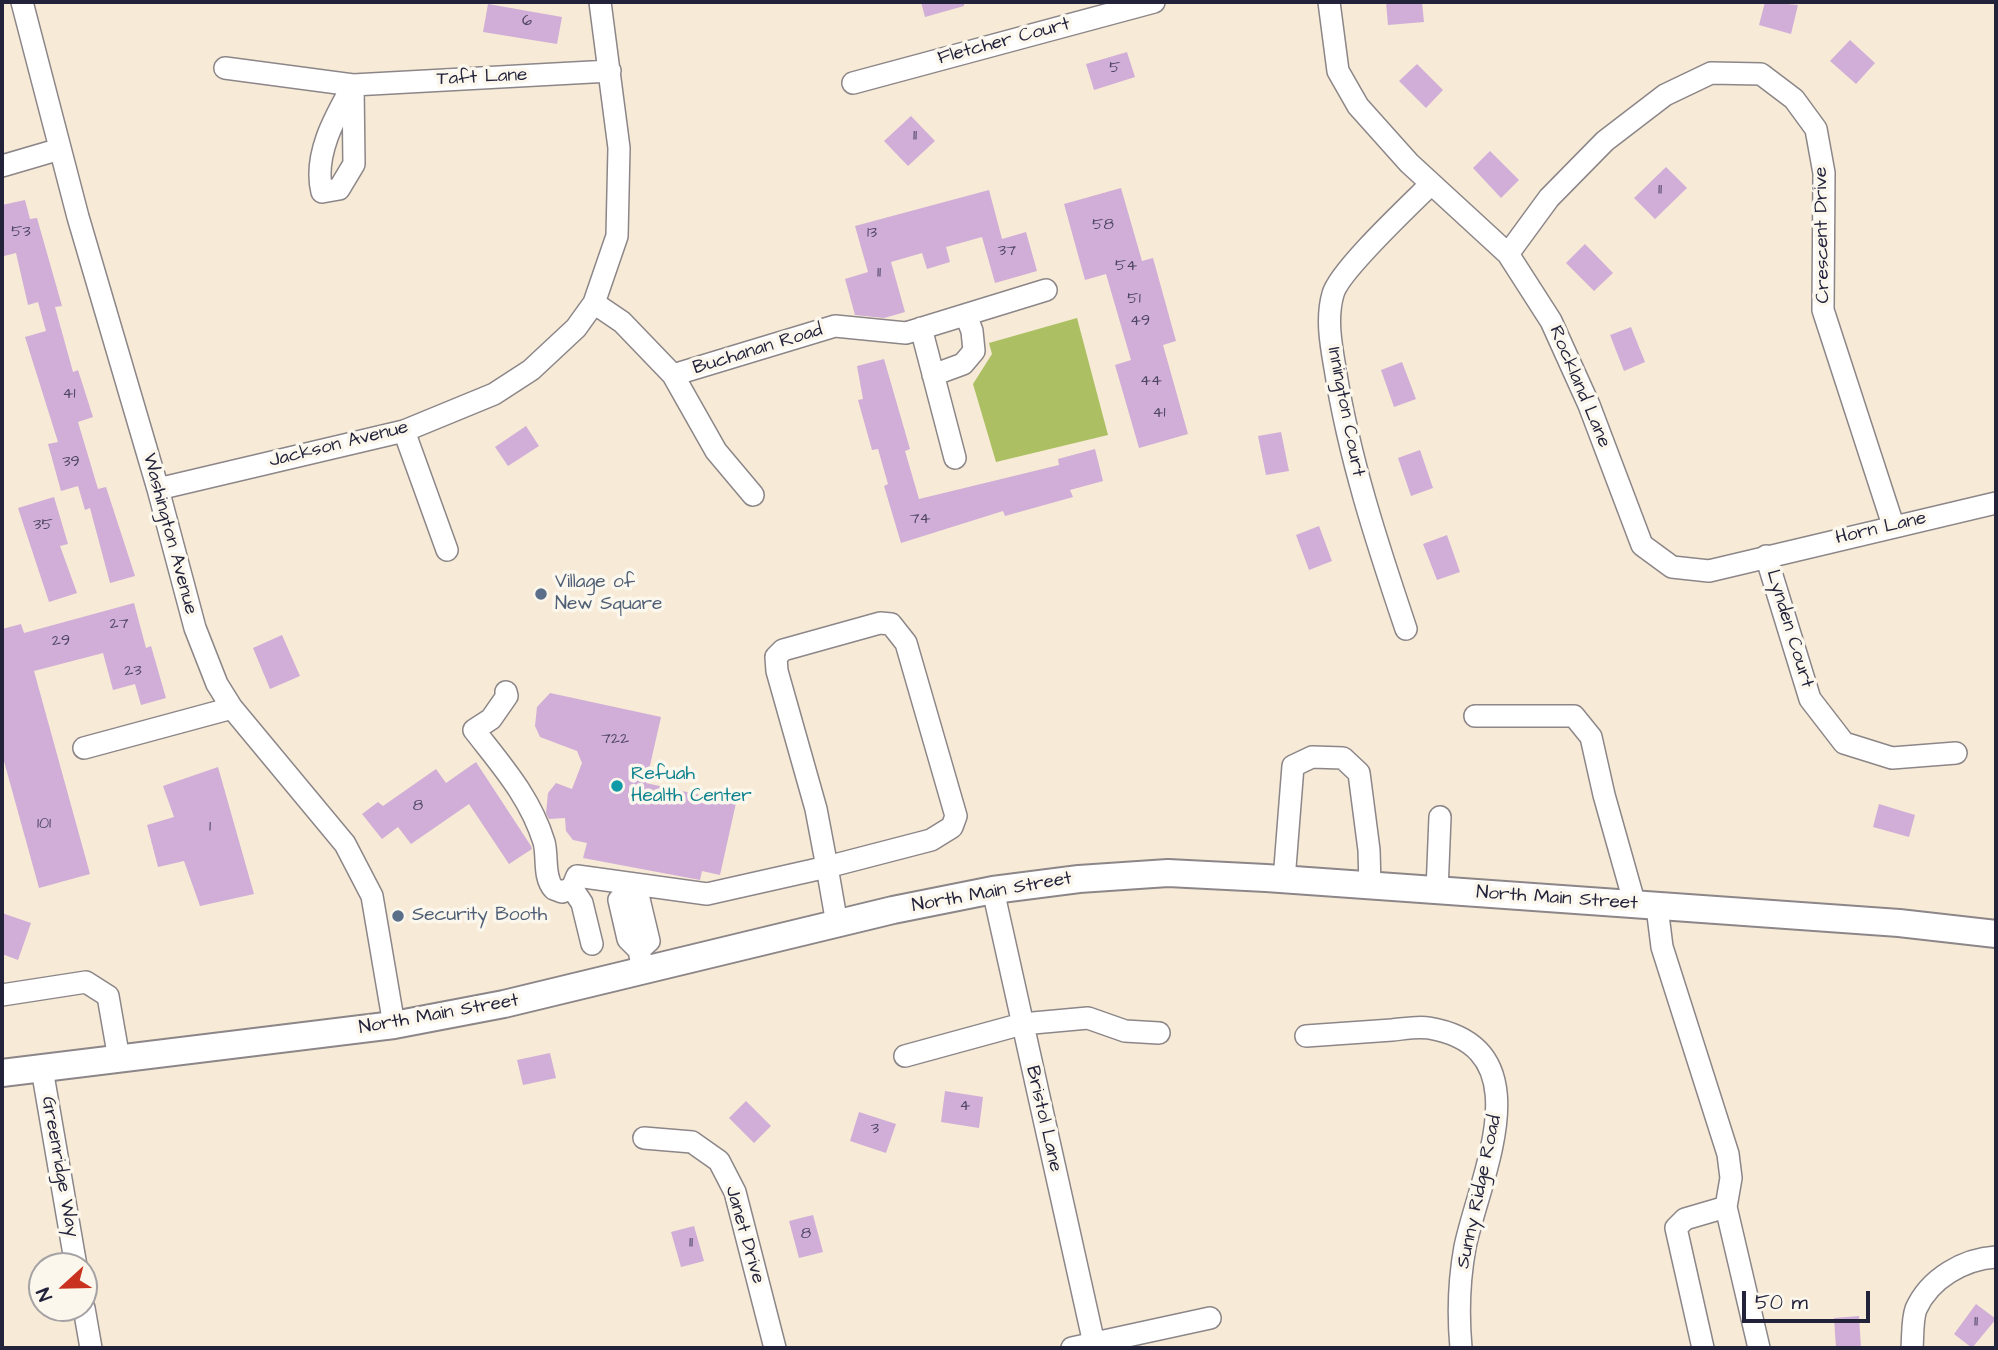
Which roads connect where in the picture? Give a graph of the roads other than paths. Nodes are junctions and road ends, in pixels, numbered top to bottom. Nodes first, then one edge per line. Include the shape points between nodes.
1 (22, 2) edge
2 (600, 2) edge
3 (1154, 2) edge
4 (1329, 2) edge
5 (225, 68) dead end
6 (610, 71) junction
7 (853, 83) dead end
8 (60, 149) junction
9 (2, 166) edge
10 (1431, 184) junction
11 (1508, 254) junction
12 (1046, 290) dead end
13 (594, 303) junction
14 (966, 315) junction
15 (921, 328) junction
16 (674, 375) junction
17 (933, 375) junction
18 (404, 431) junction
19 (955, 458) dead end
20 (158, 489) junction
21 (753, 495) dead end
22 (1996, 503) edge
23 (1893, 525) junction
24 (447, 550) dead end
25 (1766, 556) junction
26 (1406, 629) dead end
27 (506, 692) dead end
28 (232, 708) junction
29 (1475, 716) dead end
30 (84, 748) dead end
31 (1956, 753) dead end
32 (1440, 817) dead end
33 (827, 867) junction
34 (1284, 880) junction
35 (575, 882) junction
36 (1370, 886) junction
37 (628, 888) junction
38 (993, 890) junction
39 (1437, 891) junction
40 (1646, 906) junction
41 (837, 924) junction
42 (1996, 934) edge
43 (592, 944) dead end
44 (641, 960) junction
45 (2, 995) edge
46 (1022, 1024) junction
47 (394, 1025) junction
48 (1159, 1032) dead end
49 (1306, 1036) dead end
50 (905, 1056) dead end
51 (119, 1059) junction
52 (42, 1069) junction
53 (2, 1073) edge
54 (644, 1138) dead end
55 (1726, 1207) junction
56 (74, 1252) edge
57 (1996, 1257) edge
58 (1210, 1318) dead end
59 (86, 1322) edge
60 (1094, 1346) edge
61 (91, 1348) edge
62 (775, 1348) edge
63 (1072, 1348) edge
64 (1461, 1348) edge
65 (1703, 1348) edge
66 (1759, 1348) edge
67 (1912, 1348) edge

1 - 8 street, Washington Avenue
2 - 6 street, Jackson Avenue
3 - 7 street, Fletcher Court
4 - 10 street, Rockland Lane via 1338,71 1358,107
5 - 6 street, Taft Lane via 353,85
6 - 13 street, Jackson Avenue via 619,148 617,236
8 - 9 street
8 - 20 street, Washington Avenue
10 - 11 street, Rockland Lane
10 - 26 street, Innington Court via 1364,253 1333,293 1330,334 1366,511
11 - 23 street, Crescent Drive via 1549,198 1605,141 1665,96 1711,73 1761,74 1794,99 1816,129 1824,173 1823,310
11 - 25 street, Rockland Lane via 1569,355 1642,545 1672,567 1709,571
12 - 14 street, Buchanan Road
13 - 16 street via 622,322
13 - 18 street, Jackson Avenue via 576,328 531,370 494,394
14 - 15 street, Buchanan Road
14 - 17 street via 974,351 963,364
15 - 16 street, Buchanan Road via 906,333 835,326
15 - 17 street
16 - 21 street via 716,451
17 - 19 street
18 - 20 street, Jackson Avenue
18 - 24 street
20 - 28 street, Washington Avenue via 195,628 217,684
22 - 23 street, Horn Lane
23 - 25 street, Horn Lane
25 - 31 street, Lynden Court via 1810,699 1844,743 1892,758
27 - 35 street via 491,719 474,730 532,806 545,845 550,885 562,892
28 - 30 street
28 - 47 street, Washington Avenue via 345,844 372,897
29 - 40 street via 1574,716 1591,737 1604,795
32 - 39 street
33 - 33 street via 776,657 783,650 880,622 891,624 906,643 956,816 952,827 931,840
33 - 37 street via 707,894
33 - 41 street
34 - 36 main road, North Main Street
34 - 36 street via 1293,766 1312,757 1343,758 1359,773
34 - 38 main road, North Main Street via 1168,873 1079,878
35 - 37 street
35 - 43 street
36 - 39 main road, North Main Street
37 - 44 street via 639,900 649,941
38 - 41 main road, North Main Street
38 - 46 street, Bristol Lane
39 - 40 main road, North Main Street
40 - 42 main road, North Main Street
40 - 55 street via 1728,1154 1731,1178
41 - 44 main road, North Main Street
44 - 47 main road, North Main Street via 504,1004
45 - 51 street via 86,982 108,996
46 - 48 street via 1088,1018 1125,1031
46 - 50 street
46 - 60 street, Bristol Lane
47 - 51 main road, North Main Street
49 - 64 street, Sunny Ridge Road via 1427,1027 1464,1038 1489,1065 1498,1097 1497,1123 1465,1249 1458,1319
51 - 52 main road, North Main Street
52 - 53 main road, North Main Street
52 - 56 street, Greenridge Way
54 - 62 street, Janet Drive via 692,1142 719,1161 735,1192
55 - 65 street via 1685,1219 1676,1227
55 - 66 street
57 - 67 street via 1965,1262 1943,1275 1916,1310
58 - 60 street
59 - 61 street
60 - 63 street

